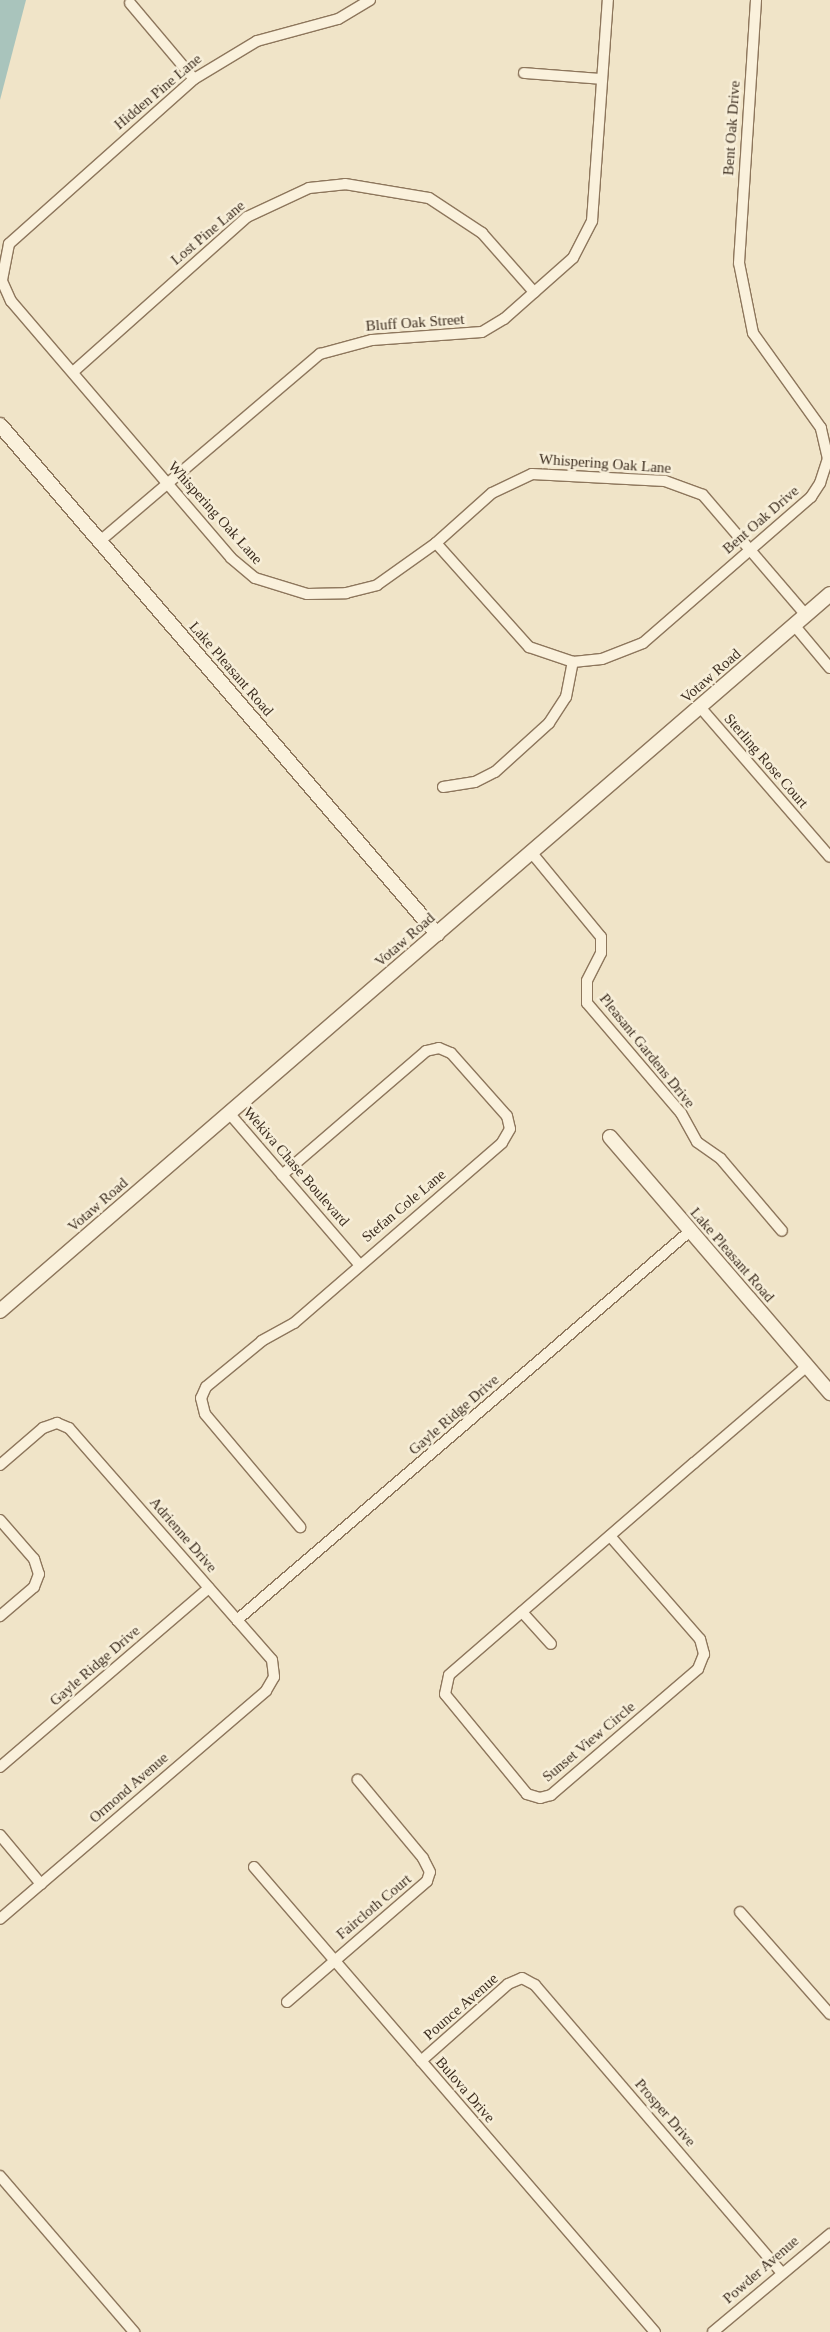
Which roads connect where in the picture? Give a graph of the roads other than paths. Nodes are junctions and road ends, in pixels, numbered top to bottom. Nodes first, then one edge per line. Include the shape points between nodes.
1 (370, 0) edge
2 (608, 0) edge
3 (756, 0) edge
4 (130, 3) dead end
5 (524, 73) dead end
6 (194, 79) junction
7 (602, 79) junction
8 (4, 263) joint
9 (534, 292) junction
10 (73, 372) junction
11 (0, 425) edge
12 (829, 459) edge
13 (166, 483) junction
14 (100, 541) junction
15 (436, 544) junction
16 (750, 550) junction
17 (830, 594) edge
18 (806, 615) junction
19 (794, 625) junction
20 (573, 662) junction
21 (830, 668) edge
22 (700, 707) junction
23 (443, 787) dead end
24 (532, 852) junction
25 (830, 857) edge
26 (437, 934) junction
27 (229, 1113) junction
28 (610, 1137) dead end
29 (282, 1175) junction
30 (782, 1231) dead end
31 (690, 1232) junction
32 (359, 1264) junction
33 (0, 1311) edge
34 (806, 1366) junction
35 (830, 1393) edge
36 (0, 1465) edge
37 (0, 1520) edge
38 (300, 1527) dead end
39 (610, 1536) junction
40 (209, 1588) junction
41 (522, 1612) junction
42 (0, 1616) edge
43 (237, 1620) junction
44 (550, 1644) dead end
45 (274, 1677) joint
46 (0, 1767) edge
47 (358, 1780) dead end
48 (0, 1835) edge
49 (254, 1867) dead end
50 (41, 1884) junction
51 (740, 1912) dead end
52 (0, 1919) edge
53 (335, 1960) junction
54 (522, 1978) joint
55 (287, 2002) dead end
56 (830, 2014) edge
57 (421, 2062) junction
58 (0, 2176) edge
59 (830, 2234) edge
60 (781, 2272) junction
61 (134, 2332) edge
62 (655, 2332) edge
63 (713, 2332) edge

1 - 6 street, Hidden Pine Lane via 338,20 256,41
2 - 7 street, Bluff Oak Street
3 - 12 street, Bent Oak Drive via 739,231 741,280 753,333 814,416
4 - 6 street
5 - 7 street
6 - 8 street, Hidden Pine Lane via 21,230 9,244
7 - 9 street, Bluff Oak Street via 592,221 573,258
8 - 10 street, Whispering Oak Lane via 2,281 11,301
9 - 10 street, Lost Pine Lane via 482,233 429,198 345,184 309,188 247,217
9 - 13 street, Bluff Oak Street via 482,332 372,340 320,354
10 - 13 street, Whispering Oak Lane
11 - 14 street, Lake Pleasant Road
12 - 16 street, Bent Oak Drive via 812,497
13 - 14 street, Bluff Oak Street
13 - 15 street, Whispering Oak Lane via 255,578 307,594 346,593 377,585
14 - 26 street, Lake Pleasant Road
15 - 16 street, Whispering Oak Lane via 492,493 532,474 684,485 702,495
15 - 20 street, Bent Oak Drive via 514,636 549,658
16 - 18 street, Whispering Oak Lane
16 - 20 street, Bent Oak Drive via 642,643 623,654
17 - 18 street, Votaw Road
18 - 19 street, Votaw Road
19 - 21 street
19 - 22 street, Votaw Road
20 - 23 street via 566,697 549,723 495,772 474,782
22 - 24 street, Votaw Road
22 - 25 street, Sterling Rose Court
24 - 26 street, Votaw Road
24 - 30 street, Pleasant Gardens Drive via 601,937 602,953 587,981 587,1004 681,1113 696,1142 721,1159
26 - 27 street, Votaw Road
27 - 29 street, Wekiva Chase Boulevard
27 - 33 street, Votaw Road
28 - 31 street, Lake Pleasant Road
29 - 32 street, Wekiva Chase Boulevard
29 - 32 street, Stefan Cole Lane via 426,1052 439,1048 451,1053 507,1116 510,1129 502,1142
31 - 34 street, Lake Pleasant Road
31 - 43 street, Gayle Ridge Drive
32 - 38 street, Stefan Cole Lane via 294,1322 262,1341 206,1387 202,1398 205,1414
34 - 35 street, Lake Pleasant Road
34 - 39 street, Sunset View Circle
36 - 40 street, Adrienne Drive via 43,1428 57,1423 70,1428
37 - 42 street via 34,1559 39,1574 34,1587
39 - 41 street, Sunset View Circle
39 - 41 street, Sunset View Circle via 700,1639 704,1654 698,1669 551,1795 540,1798 527,1794 445,1694 449,1675
40 - 43 street, Adrienne Drive
40 - 46 street, Gayle Ridge Drive
41 - 44 street
43 - 45 street, Adrienne Drive via 272,1660
45 - 50 street, Ormond Avenue via 266,1691
47 - 53 street, Faircloth Court via 424,1858 430,1872 420,1888
48 - 50 street
49 - 53 street, Bulova Drive
50 - 52 street, Ormond Avenue
51 - 56 street
53 - 55 street
53 - 57 street, Bulova Drive
54 - 57 street, Pounce Avenue via 508,1984
54 - 60 street, Prosper Drive via 536,1986
57 - 62 street, Bulova Drive
58 - 61 street
59 - 60 street, Powder Avenue
60 - 63 street, Powder Avenue

